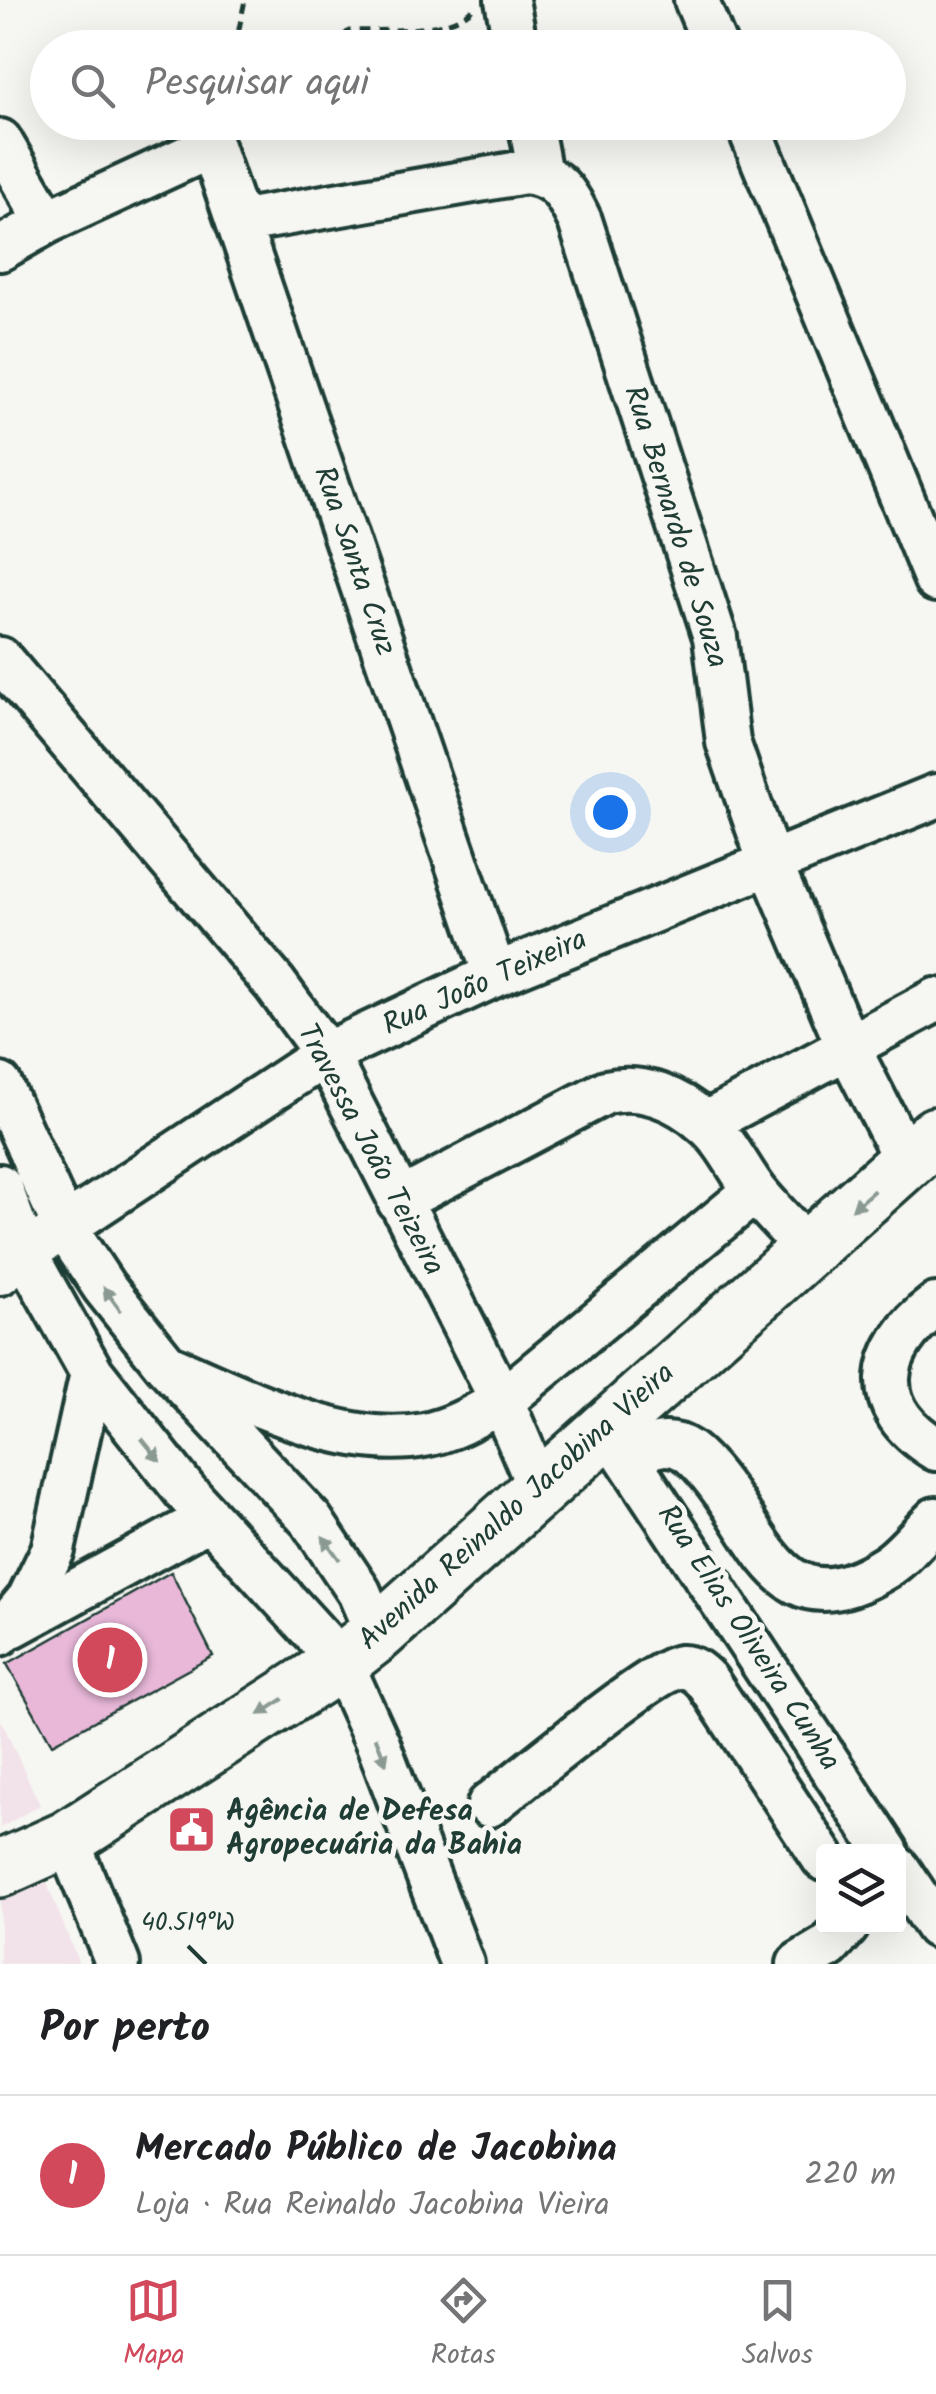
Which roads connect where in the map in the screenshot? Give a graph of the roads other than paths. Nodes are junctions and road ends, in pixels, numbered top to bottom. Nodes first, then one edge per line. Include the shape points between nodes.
1 (507, 0) edge
2 (696, 0) edge
3 (513, 30) edge
4 (708, 30) edge
5 (537, 140) edge
6 (754, 140) edge
7 (0, 142) edge
8 (553, 183) junction
9 (47, 222) junction
10 (238, 222) junction
11 (0, 248) edge
12 (936, 580) edge
13 (0, 660) edge
14 (936, 796) edge
15 (770, 864) junction
16 (495, 975) junction
17 (936, 1000) edge
18 (848, 1049) junction
19 (326, 1054) junction
20 (0, 1085) edge
21 (706, 1123) junction
22 (921, 1149) edge
23 (0, 1186) edge
24 (755, 1191) junction
25 (399, 1201) junction
26 (65, 1228) junction
27 (808, 1249) junction
28 (12, 1263) edge
29 (936, 1305) edge
30 (166, 1366) junction
31 (92, 1373) junction
32 (502, 1402) junction
33 (618, 1442) junction
34 (936, 1449) edge
35 (539, 1488) junction
36 (208, 1519) junction
37 (936, 1519) edge
38 (1, 1633) edge
39 (359, 1648) junction
40 (823, 1753) junction
41 (777, 1785) junction
42 (488, 1805) dead end
43 (67, 1840) junction
44 (882, 1844) edge
45 (816, 1846) edge
46 (0, 1869) edge
47 (906, 1880) edge
48 (936, 1926) edge
49 (840, 1934) edge
50 (118, 1964) edge
51 (462, 1964) edge
52 (799, 1964) edge

1 - 3 street
2 - 4 street
5 - 8 street, Rua Bernardo de Souza
6 - 12 street
7 - 9 street
8 - 10 street via 524,172
8 - 15 street, Rua Bernardo de Souza via 580,221 715,637 728,742
9 - 10 street, Rua Santa Cruz via 212,146
9 - 11 street
10 - 16 street, Rua Santa Cruz
13 - 19 street, Travessa João Teizeira via 275,984
14 - 15 street, Rua João Teixeira
15 - 16 street, Rua João Teixeira
15 - 18 street, Rua Bernardo de Souza
16 - 19 street, Rua João Teixeira
17 - 18 street
18 - 21 street
18 - 22 street, Rua Bernardo de Souza
19 - 25 street, Travessa João Teizeira
19 - 26 street, Rua João Teixeira
20 - 26 street
21 - 24 street
21 - 25 street via 643,1089 606,1092
22 -> 27 main road, Avenida Reinaldo Jacobina Vieira
23 - 28 street
24 - 27 street
24 - 32 street
25 - 32 street, Travessa João Teizeira
26 - 28 street, Rua João Teixeira
30 -> 26 street
27 - 33 main road, Avenida Reinaldo Jacobina Vieira
28 - 31 street
29 - 34 street via 904,1336 885,1379 900,1417
30 - 32 street via 260,1406 341,1431 387,1437 424,1436
39 -> 30 street via 360,1592 310,1520
31 -> 36 street
31 - 38 street via 53,1550 29,1599
32 - 35 street, Travessa João Teizeira
33 - 35 main road, Avenida Reinaldo Jacobina Vieira
33 - 37 street via 670,1444 694,1455 726,1490 777,1571 818,1592 887,1566
33 - 40 street, Rua Elias Oliveira Cunha
35 - 39 main road, Avenida Reinaldo Jacobina Vieira
36 - 38 street
36 - 39 street
39 -> 43 main road, Avenida Reinaldo Jacobina Vieira
39 -> 51 street via 378,1744
40 - 41 street
40 - 44 street, Rua Elias Oliveira Cunha
41 - 42 street via 707,1681 682,1667 648,1683
41 - 45 street
43 - 46 main road, Avenida Reinaldo Jacobina Vieira
43 - 50 street
47 - 48 street
49 - 52 street

